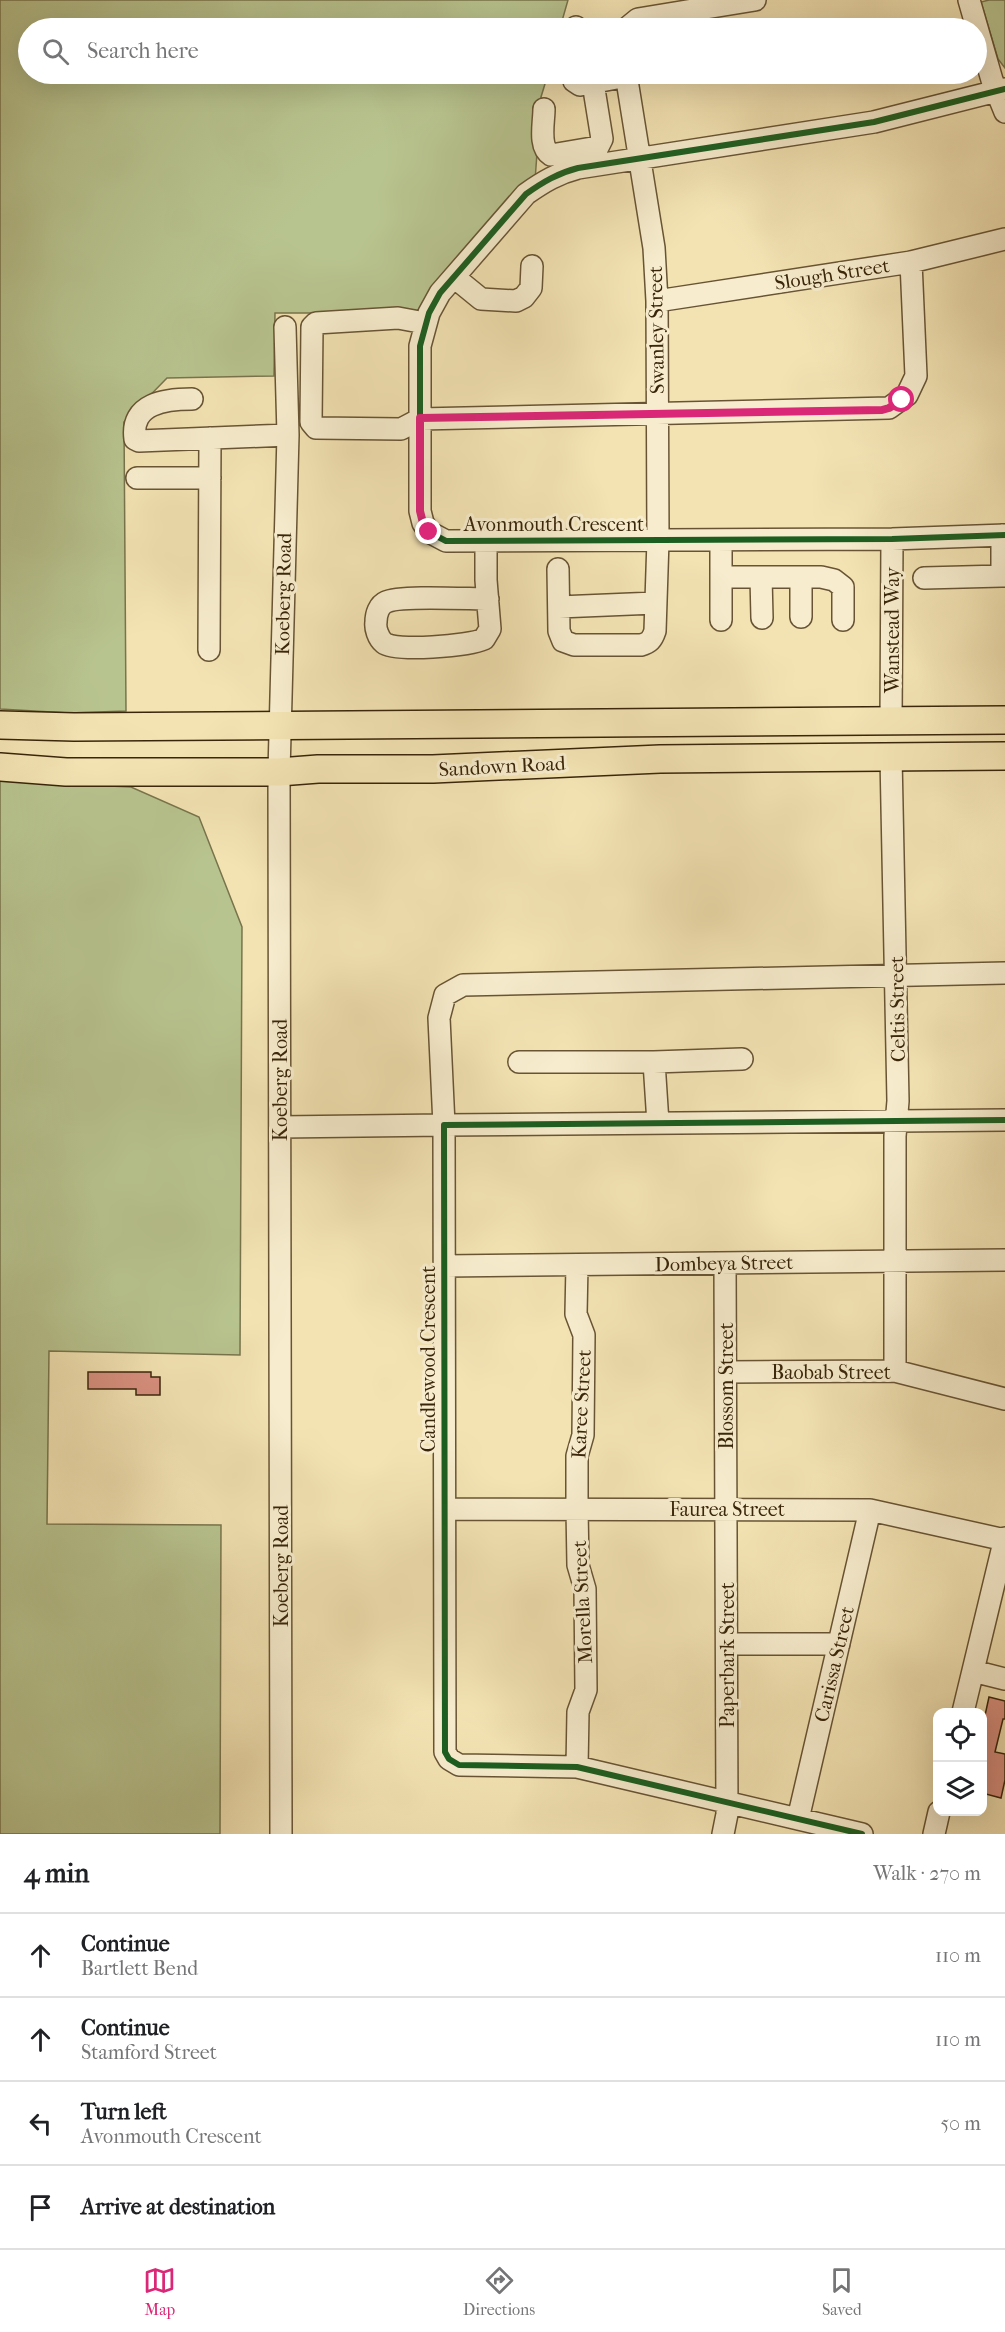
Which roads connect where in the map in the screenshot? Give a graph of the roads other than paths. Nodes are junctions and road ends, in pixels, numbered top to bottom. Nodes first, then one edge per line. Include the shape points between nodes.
1 (755, 0) edge
2 (969, 0) edge
3 (644, 18) edge
4 (974, 18) edge
5 (987, 63) edge
6 (592, 84) edge
7 (628, 84) edge
8 (1002, 91) edge
9 (544, 109) dead end
10 (1005, 112) edge
11 (640, 158) junction
12 (1005, 239) edge
13 (911, 262) junction
14 (532, 266) dead end
15 (454, 277) junction
16 (657, 302) junction
17 (425, 323) junction
18 (285, 327) dead end
19 (192, 399) dead end
20 (658, 415) junction
21 (420, 418) junction
22 (288, 435) junction
23 (210, 438) junction
24 (137, 478) dead end
25 (210, 478) junction
26 (1004, 535) edge
27 (892, 539) junction
28 (658, 540) junction
29 (486, 541) junction
30 (721, 541) junction
31 (558, 569) dead end
32 (1003, 576) edge
33 (761, 577) junction
34 (801, 577) junction
35 (721, 578) junction
36 (924, 578) dead end
37 (488, 599) junction
38 (655, 603) junction
39 (559, 607) junction
40 (801, 617) dead end
41 (762, 618) dead end
42 (721, 620) dead end
43 (843, 620) dead end
44 (209, 650) dead end
45 (1005, 720) edge
46 (891, 721) junction
47 (0, 725) edge
48 (280, 725) junction
49 (1005, 756) edge
50 (891, 757) junction
51 (0, 767) edge
52 (279, 772) junction
53 (1005, 973) edge
54 (897, 974) junction
55 (742, 1059) dead end
56 (519, 1062) dead end
57 (654, 1062) junction
58 (1005, 1120) edge
59 (896, 1121) junction
60 (658, 1123) junction
61 (444, 1125) junction
62 (280, 1127) junction
63 (1005, 1260) edge
64 (895, 1262) junction
65 (725, 1263) junction
66 (577, 1264) junction
67 (444, 1266) junction
68 (895, 1371) junction
69 (726, 1372) junction
70 (1005, 1399) edge
71 (446, 1509) junction
72 (577, 1509) junction
73 (726, 1509) junction
74 (870, 1510) junction
75 (1005, 1539) edge
76 (727, 1644) junction
77 (839, 1644) junction
78 (973, 1671) junction
79 (1005, 1679) edge
80 (964, 1708) edge
81 (577, 1767) junction
82 (727, 1802) junction
83 (938, 1816) edge
84 (798, 1819) junction
85 (281, 1834) edge
86 (723, 1834) edge
87 (862, 1834) edge
88 (934, 1834) edge

1 - 3 street
2 - 4 street
5 - 8 street via 992,80
6 - 9 street via 602,139 598,147 551,155 546,152
7 - 11 street, Swanley Street
8 - 10 street
8 - 11 street, Avonmouth Crescent via 874,122
11 - 15 street, Avonmouth Crescent via 560,172 541,184 526,194
11 - 16 street, Swanley Street via 654,248
12 - 13 street, Slough Street
13 - 16 street, Slough Street
13 - 20 street via 917,369 907,395 896,405 882,410
14 - 15 street via 531,288 516,301 481,299
15 - 17 street, Avonmouth Crescent via 440,293
16 - 20 street, Swanley Street
17 - 21 street, Avonmouth Crescent via 420,346
17 - 21 street via 398,318 316,322 312,327 311,422 316,428 401,429
18 - 22 street, Koeberg Road
19 - 23 street via 170,399 143,412 137,419 134,437 139,441
20 - 21 street
20 - 28 street, Swanley Street
21 - 29 street, Avonmouth Crescent via 423,523 442,540
22 - 23 street
22 - 48 street, Koeberg Road
23 - 25 street
24 - 25 street
25 - 44 street
26 - 27 street, Avonmouth Crescent
26 - 32 street
27 - 30 street, Avonmouth Crescent
27 - 46 street, Wanstead Way
28 - 29 street, Avonmouth Crescent
28 - 30 street, Avonmouth Crescent
28 - 38 street, Swanley Street
29 - 37 street
30 - 35 street
31 - 39 street
32 - 36 street
33 - 34 street
33 - 35 street
33 - 41 street
34 - 40 street
34 - 43 street via 830,578 843,587
35 - 42 street
37 - 37 street via 490,629 480,641 393,647 379,637 375,623 385,602
38 - 39 street
38 - 39 street, Swanley Street via 655,631 648,643 641,645 563,642
45 - 46 main road, Sandown Road
46 - 48 main road, Sandown Road
47 - 48 main road, Sandown Road
48 - 52 street, Koeberg Road
49 - 50 main road, Sandown Road
50 - 52 main road, Sandown Road via 660,759
50 - 54 street, Celtis Street
51 - 52 main road, Sandown Road via 66,772
52 - 62 street, Koeberg Road
53 - 54 street, Candlewood Crescent
54 - 59 street, Celtis Street
54 - 61 street, Candlewood Crescent via 463,985 445,995 439,1018
55 - 57 street
56 - 57 street
57 - 60 street
58 - 59 street
59 - 60 street
59 - 64 street, Celtis Street
60 - 61 street
61 - 62 street
61 - 67 street, Candlewood Crescent
62 - 85 street, Koeberg Road
63 - 64 street, Dombeya Street
64 - 65 street, Dombeya Street
64 - 68 street, Celtis Street
65 - 66 street, Dombeya Street
65 - 69 street, Blossom Street
66 - 67 street, Dombeya Street
66 - 72 street, Karee Street via 576,1314 584,1335 583,1435 578,1456
67 - 71 street, Candlewood Crescent
68 - 69 street, Baobab Street
68 - 70 street, Baobab Street
69 - 73 street, Blossom Street
71 - 72 street, Faurea Street
71 - 81 street, Candlewood Crescent via 445,1752 459,1766
72 - 73 street, Faurea Street
72 - 81 street, Morella Street via 578,1564 585,1588 586,1690 578,1712
73 - 74 street, Faurea Street
73 - 76 street, Paperbark Street
74 - 75 street, Faurea Street
74 - 77 street, Carissa Street
75 - 78 street
76 - 77 street
76 - 82 street, Paperbark Street
77 - 84 street, Carissa Street
78 - 79 street
78 - 80 street
81 - 82 street, Candlewood Crescent
82 - 84 street, Candlewood Crescent
82 - 86 street, Paperbark Street
83 - 88 street
84 - 87 street, Candlewood Crescent

